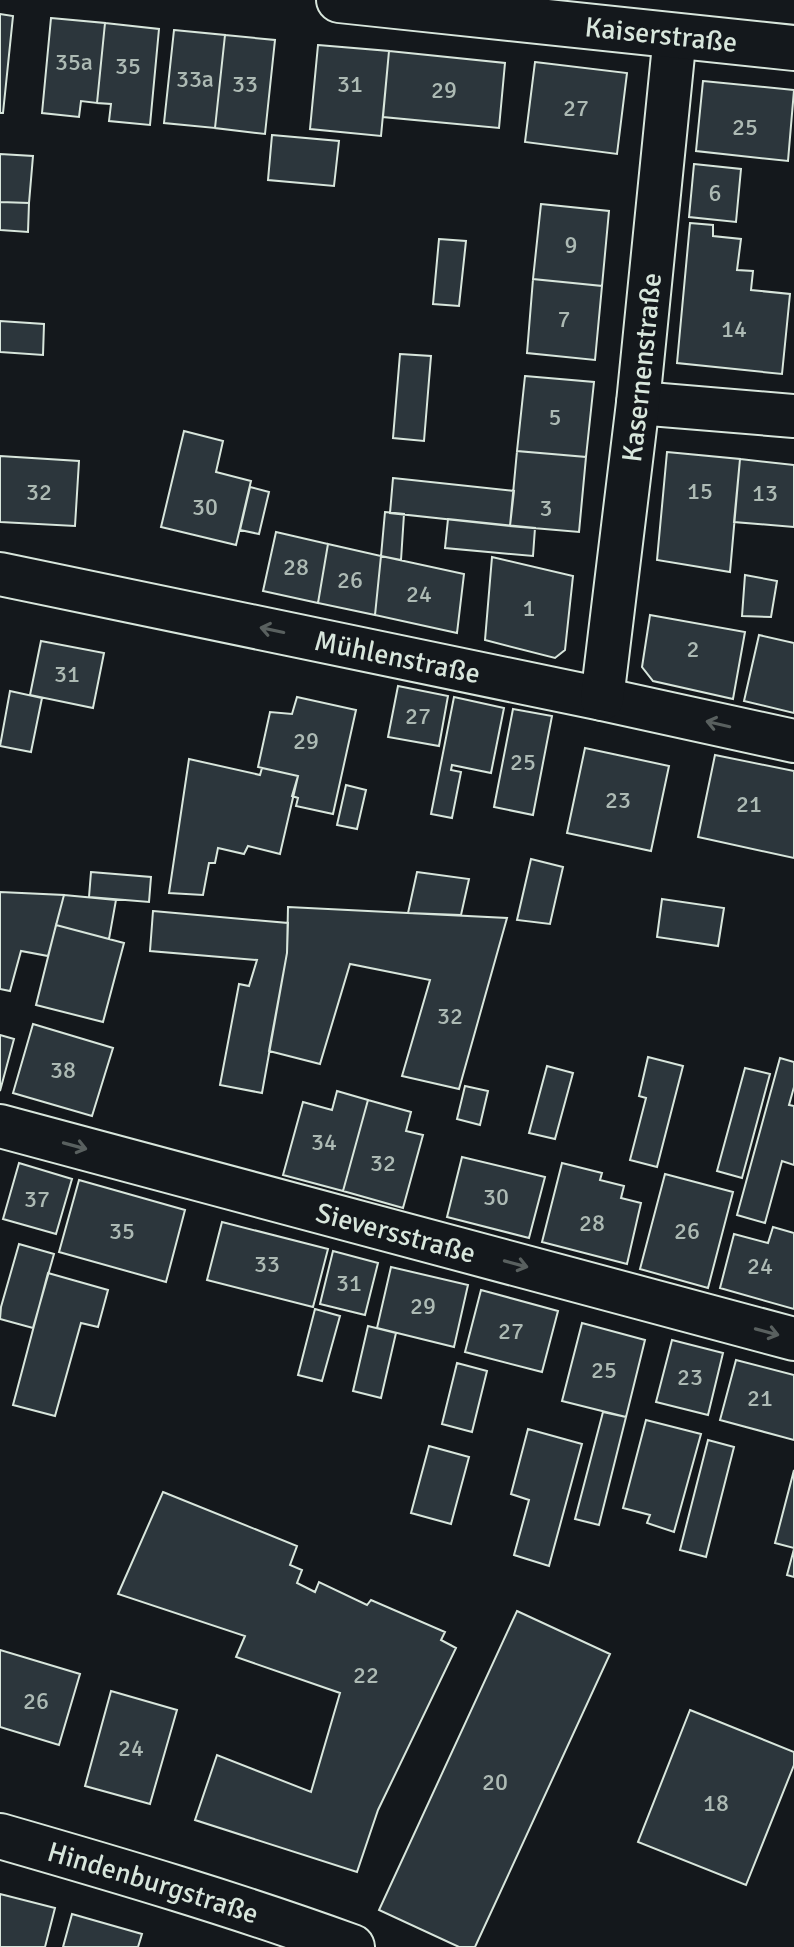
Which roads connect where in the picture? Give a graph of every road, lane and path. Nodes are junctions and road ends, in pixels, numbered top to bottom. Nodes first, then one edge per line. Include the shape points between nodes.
1 (339, 0) edge
2 (675, 35) junction
3 (794, 48) edge
4 (638, 403) junction
5 (794, 416) edge
6 (0, 574) edge
7 (602, 699) junction
8 (794, 741) edge
9 (0, 1126) edge
10 (794, 1339) edge
11 (0, 1836) edge
12 (352, 1947) edge

1 - 2 main road, Kaiserstraße
2 - 3 main road, Kaiserstraße
2 - 4 street, Kasernenstraße
4 - 5 street
4 - 7 street, Kasernenstraße
7 -> 6 street, Mühlenstraße
8 -> 7 street, Mühlenstraße
9 -> 10 street, Sieversstraße
11 - 12 main road, Hindenburgstraße

